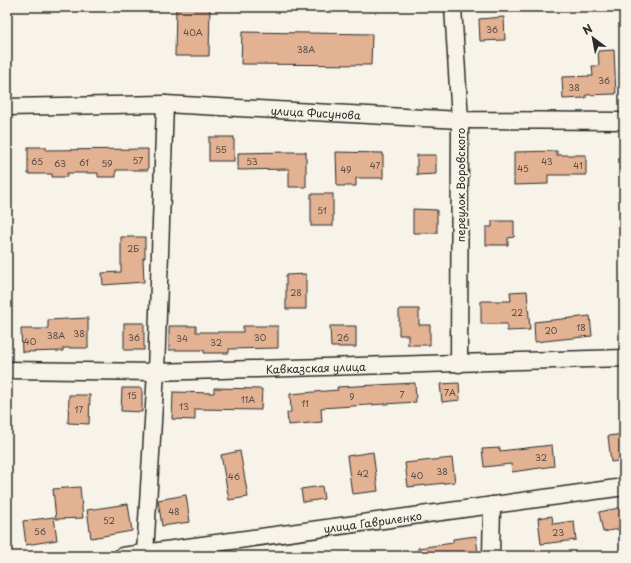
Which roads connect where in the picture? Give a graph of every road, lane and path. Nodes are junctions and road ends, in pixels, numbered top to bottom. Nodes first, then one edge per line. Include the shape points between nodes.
1 (452, 7) edge
2 (165, 104) junction
3 (7, 107) edge
4 (460, 120) junction
5 (624, 121) edge
6 (624, 358) edge
7 (459, 364) junction
8 (7, 370) edge
9 (156, 372) junction
10 (624, 487) edge
11 (492, 505) junction
12 (145, 553) junction
13 (124, 556) edge
14 (492, 556) edge

1 - 4 street, переулок Воровского
2 - 3 street, улица Фисунова
2 - 4 street, улица Фисунова
2 - 9 street
4 - 5 street, улица Фисунова
4 - 7 street, переулок Воровского
6 - 7 street, Кавказская улица
7 - 9 street, Кавказская улица
8 - 9 street, Кавказская улица
9 - 12 street
10 - 11 street, улица Гавриленко
11 - 12 street, улица Гавриленко
11 - 14 street
12 - 13 street, улица Гавриленко

